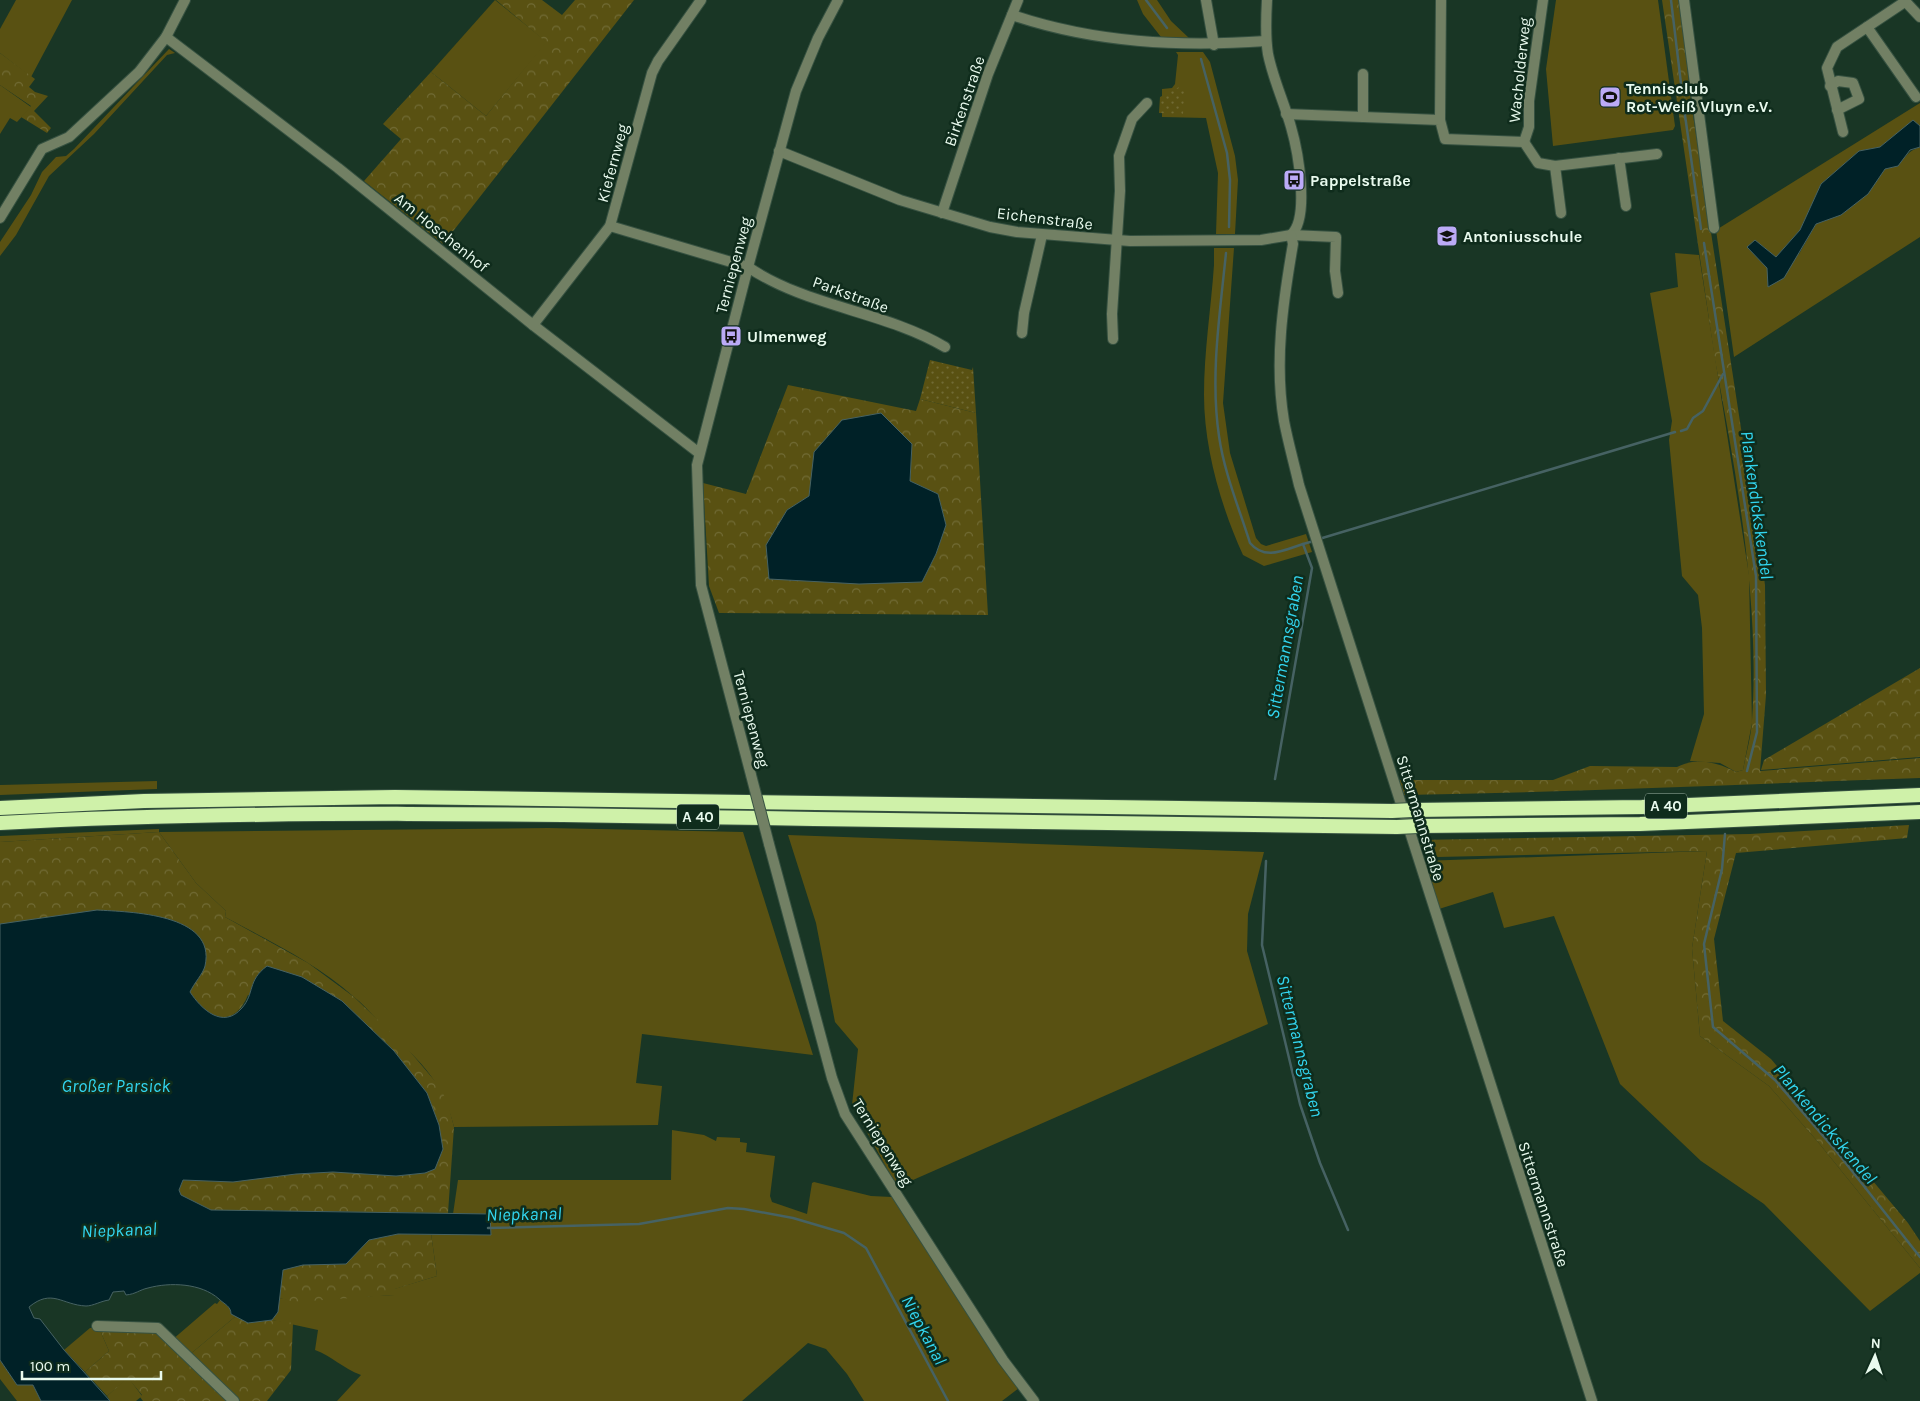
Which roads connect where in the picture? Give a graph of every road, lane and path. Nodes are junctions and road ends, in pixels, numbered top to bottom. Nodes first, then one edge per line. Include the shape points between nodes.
1 (185, 0) edge
2 (702, 0) edge
3 (838, 0) edge
4 (1018, 0) edge
5 (1206, 0) edge
6 (1267, 0) edge
7 (1441, 0) edge
8 (1543, 0) edge
9 (1684, 0) edge
10 (1905, 1) edge
11 (1012, 15) junction
12 (1920, 17) edge
13 (1867, 27) junction
14 (166, 37) junction
15 (1266, 41) junction
16 (1214, 45) junction
17 (1363, 74) dead end
18 (1830, 86) junction
19 (1916, 97) dead end
20 (1147, 103) dead end
21 (1837, 110) junction
22 (1286, 114) junction
23 (1363, 117) junction
24 (1440, 120) junction
25 (1842, 132) dead end
26 (1524, 142) junction
27 (779, 151) junction
28 (1657, 154) dead end
29 (1619, 158) junction
30 (1554, 166) junction
31 (1626, 206) dead end
32 (942, 213) junction
33 (1561, 213) dead end
34 (0, 218) edge
35 (610, 226) junction
36 (1714, 228) dead end
37 (1042, 235) junction
38 (1291, 235) junction
39 (1116, 240) junction
40 (748, 267) junction
41 (1338, 293) dead end
42 (533, 325) junction
43 (1022, 333) dead end
44 (1113, 339) dead end
45 (945, 347) dead end
46 (699, 453) junction
47 (1920, 795) edge
48 (0, 808) edge
49 (1920, 812) edge
50 (0, 823) edge
51 (97, 1326) dead end
52 (234, 1401) edge
53 (1034, 1401) edge
54 (1592, 1401) edge

1 - 14 street
2 - 35 street, Kiefernweg via 652,73
3 - 27 street, Terniepenweg via 796,91
4 - 11 street, Birkenstraße
5 - 16 street
6 - 15 street, Sittermannstraße
7 - 24 street
8 - 26 street, Wacholderweg via 1529,101 1529,127
9 - 36 street
10 - 12 street
10 - 13 street
11 - 16 street via 1083,35 1128,41
11 - 32 street, Birkenstraße via 988,74
13 - 18 street via 1837,47 1827,68
13 - 19 street
14 - 34 street via 139,72 69,136 42,149
14 - 42 street, Am Hoschenhof via 338,168
15 - 16 street
15 - 22 street, Sittermannstraße via 1275,84
17 - 23 street
18 - 21 street
18 - 21 street via 1838,81 1853,83 1859,99
20 - 39 street via 1132,119 1119,156
21 - 25 street
22 - 23 street
22 - 38 street, Sittermannstraße via 1298,162 1301,200 1299,222
23 - 24 street
24 - 26 street via 1445,139
26 - 30 street via 1538,163
27 - 32 street, Eichenstraße via 900,200
27 - 40 street, Terniepenweg
28 - 29 street
29 - 30 street
29 - 31 street
30 - 33 street
32 - 37 street, Eichenstraße via 990,227
35 - 40 street
35 - 42 street, Kiefernweg
37 - 39 street, Eichenstraße
37 - 43 street
38 - 39 street, Eichenstraße via 1261,240
38 - 41 street via 1336,237
38 - 54 street, Sittermannstraße via 1293,244 1282,314 1280,359 1282,402 1299,485
39 - 44 street
40 - 45 street, Parkstraße via 837,308 924,335
40 - 46 street, Terniepenweg
42 - 46 street, Am Hoschenhof
46 - 53 street, Terniepenweg, bridge via 697,489 701,586 832,1078 845,1114 1003,1360
47 - 48 highway, A 40, bridge via 1642,807 1392,811 395,797 144,801
49 - 50 highway, A 40, bridge via 1640,824 1397,827 453,814 271,814
51 - 52 street via 158,1328

